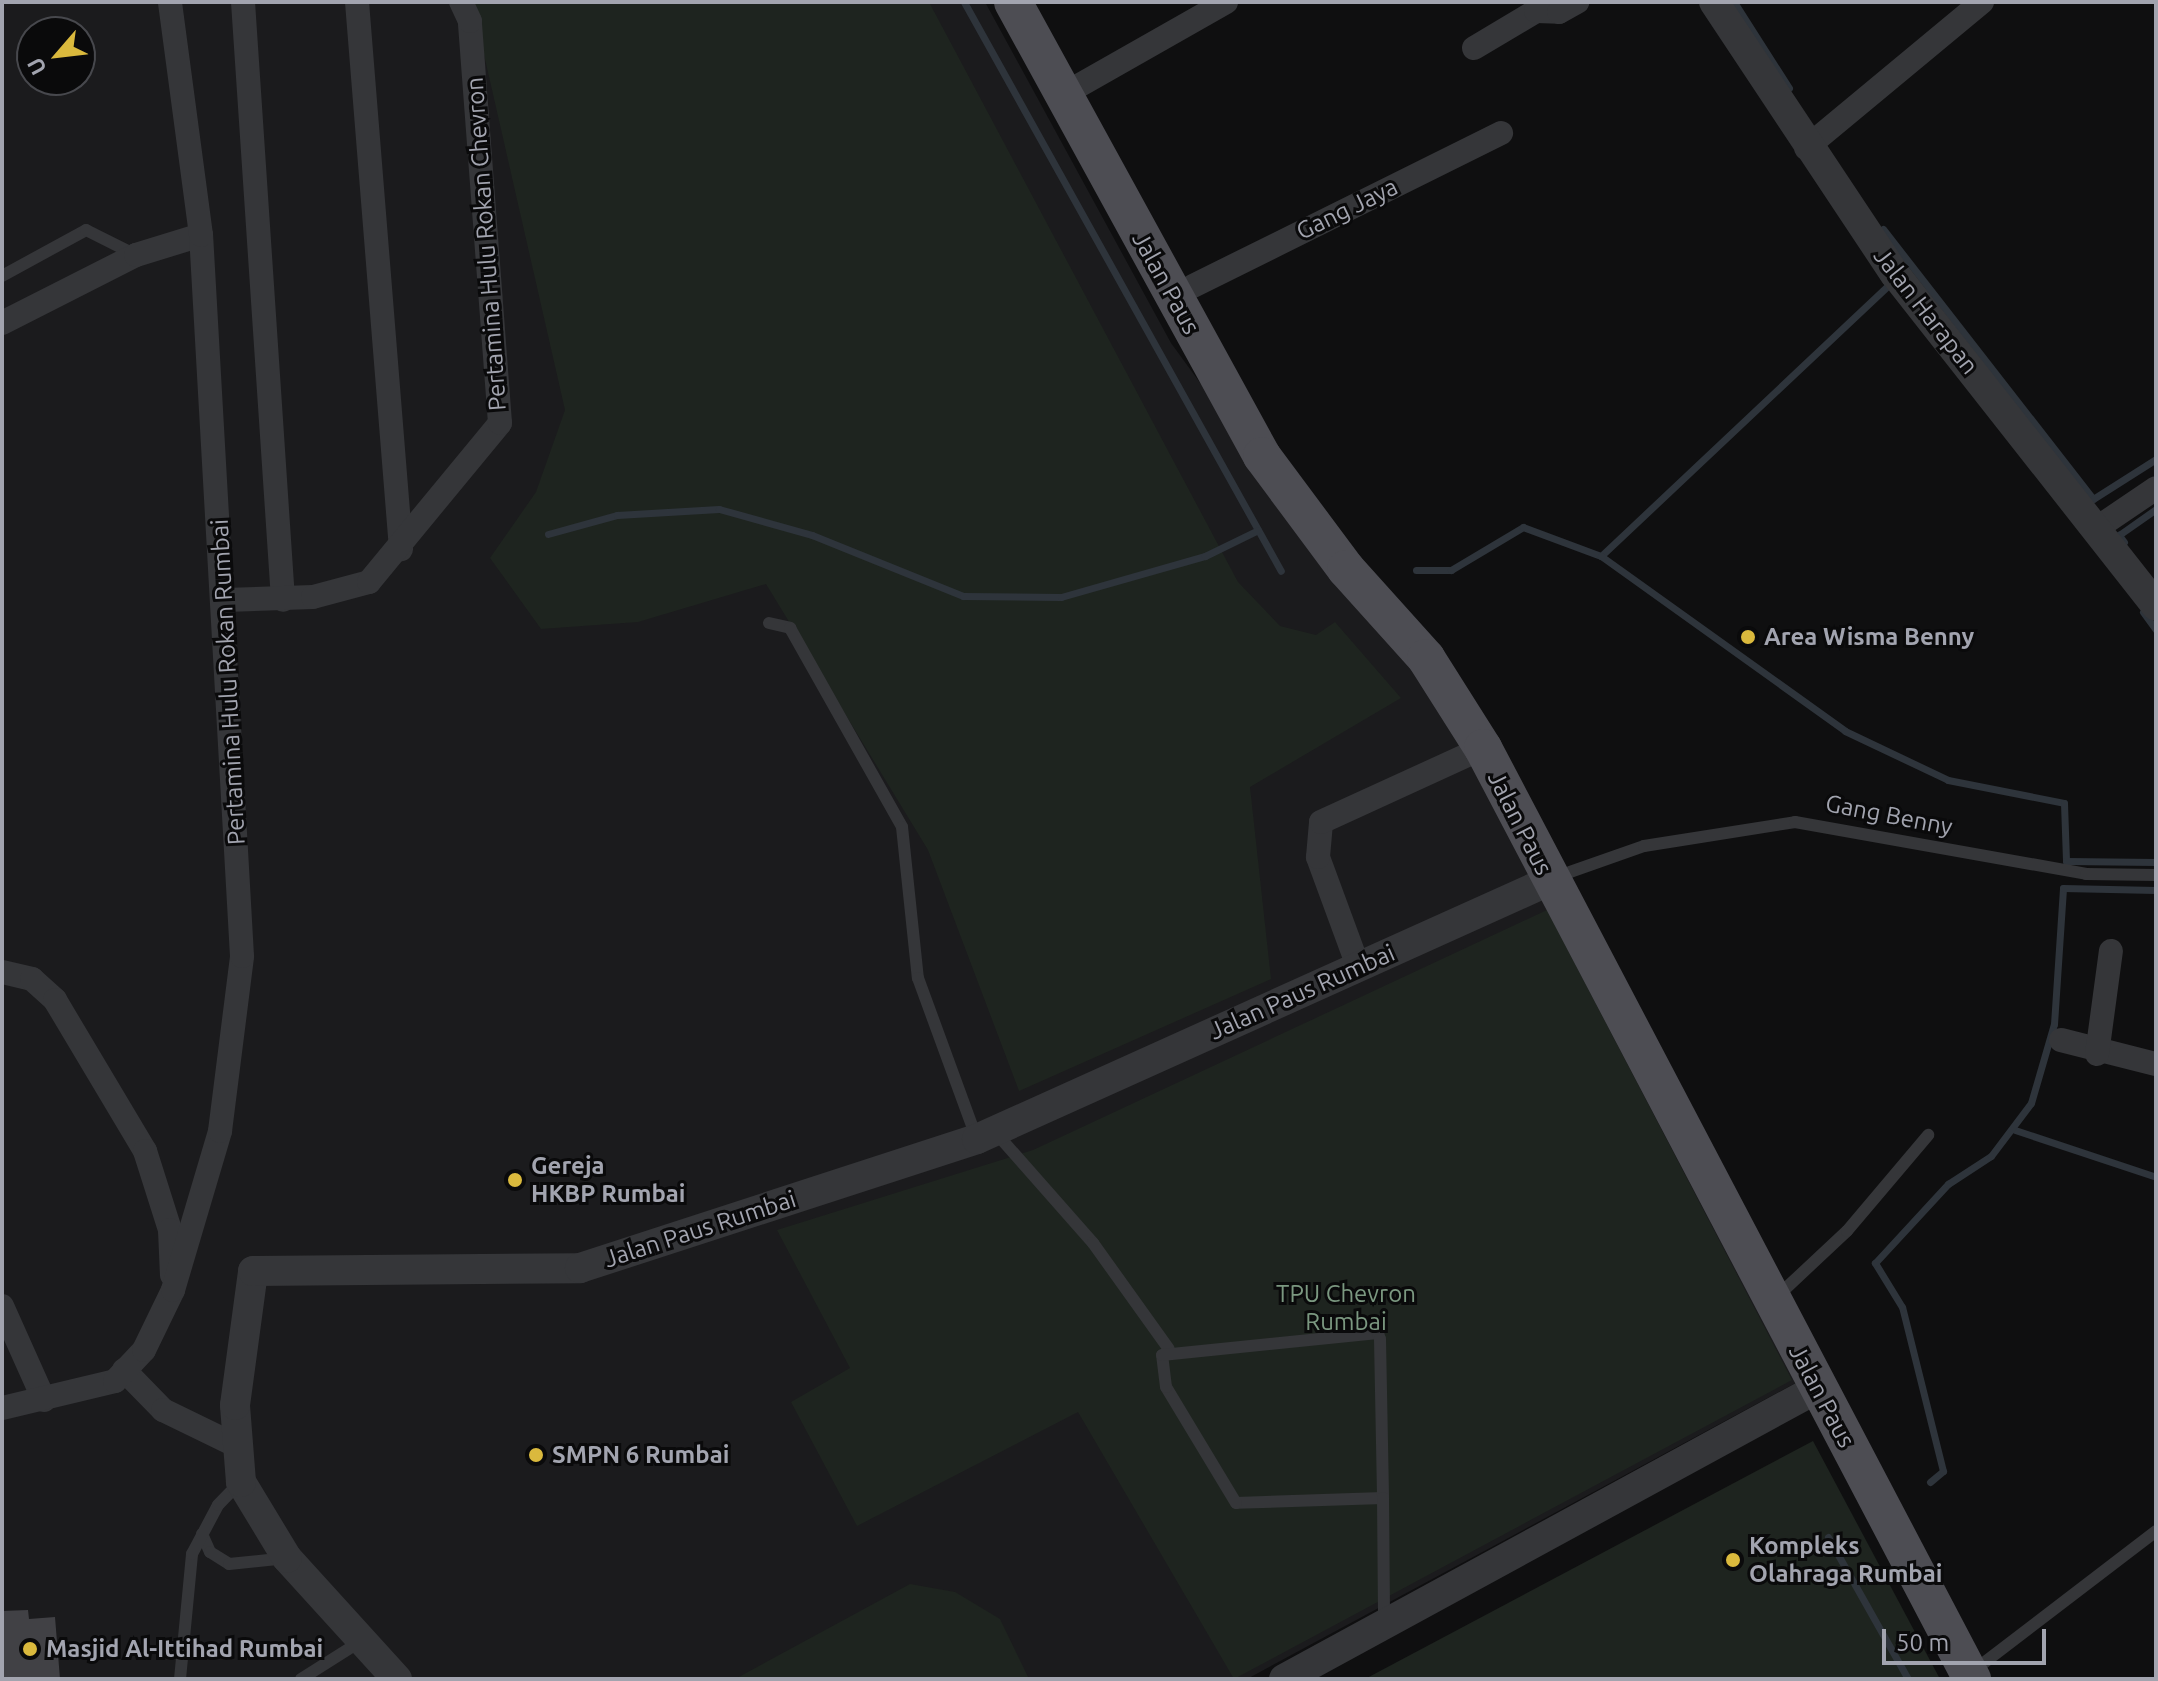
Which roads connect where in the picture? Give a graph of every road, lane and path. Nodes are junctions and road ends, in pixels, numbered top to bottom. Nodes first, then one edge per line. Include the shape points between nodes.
1 (170, 2) edge
2 (243, 2) edge
3 (357, 2) edge
4 (461, 2) edge
5 (1013, 2) edge
6 (1036, 2) edge
7 (1226, 2) edge
8 (1577, 2) edge
9 (1714, 2) edge
10 (1982, 2) edge
11 (1474, 48) dead end
12 (1080, 85) junction
13 (1501, 133) dead end
14 (1807, 147) junction
15 (201, 235) junction
16 (136, 255) junction
17 (2, 276) edge
18 (1193, 286) junction
19 (2, 323) edge
20 (2156, 488) edge
21 (2097, 528) junction
22 (401, 549) junction
23 (225, 600) junction
24 (283, 600) junction
25 (2156, 606) edge
26 (769, 623) dead end
27 (1483, 748) junction
28 (2156, 875) edge
29 (1560, 877) junction
30 (2111, 951) dead end
31 (1358, 966) junction
32 (2, 972) edge
33 (2061, 1040) dead end
34 (2097, 1054) junction
35 (2156, 1064) edge
36 (986, 1135) junction
37 (1928, 1135) dead end
38 (1785, 1289) junction
39 (173, 1290) junction
40 (2, 1306) edge
41 (1169, 1349) junction
42 (124, 1370) junction
43 (1825, 1385) junction
44 (44, 1400) junction
45 (2, 1408) edge
46 (235, 1445) junction
47 (241, 1482) junction
48 (1383, 1498) junction
49 (2156, 1531) edge
50 (202, 1534) junction
51 (287, 1558) junction
52 (1384, 1627) junction
53 (358, 1643) junction
54 (1981, 1674) edge
55 (180, 1679) edge
56 (301, 1679) edge
57 (397, 1679) edge
58 (1284, 1679) edge

1 - 15 street, Pertamina Hulu Rokan Rumbai
2 - 24 street
3 - 22 street
4 - 22 street, Pertamina Hulu Rokan Chevron via 470,21 500,423
5 - 27 main road, Jalan Paus via 1262,456 1346,569 1426,658
6 - 12 main road, Jalan Paus
7 - 12 street
8 - 11 street via 1559,12 1536,11
9 - 14 street, Jalan Harapan
10 - 14 street
12 - 18 main road, Jalan Paus
13 - 18 street, Gang Jaya
14 - 21 street, Jalan Harapan via 1895,274
15 - 16 street
15 - 23 street, Pertamina Hulu Rokan Rumbai
16 - 17 lane via 86,230
16 - 19 street
18 - 29 main road, Jalan Paus via 1278,442 1446,648
20 - 21 street
21 - 25 street, Jalan Harapan
22 - 24 street, Pertamina Hulu Rokan Chevron via 346,592
23 - 24 street, Pertamina Hulu Rokan Chevron
23 - 39 street, Pertamina Hulu Rokan Rumbai via 242,956 220,1131
26 - 36 lane via 790,628 902,827 918,978
27 - 29 main road, Jalan Paus
27 - 31 street via 1321,822 1318,857
28 - 29 lane, Gang Benny via 2086,874 1795,822 1644,846
29 - 31 street, Jalan Paus Rumbai
29 - 38 main road, Jalan Paus
29 - 43 main road, Jalan Paus
30 - 34 street
31 - 36 street, Jalan Paus Rumbai
32 - 39 street via 32,979 55,1000 145,1151 170,1230
33 - 34 street
34 - 35 street
36 - 41 lane via 1093,1243
36 - 46 street, Jalan Paus Rumbai via 559,1272 253,1271 240,1339
37 - 38 lane via 1847,1231
38 - 43 main road, Jalan Paus
39 - 42 street, Pertamina Hulu Rokan Rumbai via 144,1350
40 - 44 street
41 - 48 lane via 1162,1355 1166,1387 1231,1500
41 - 48 lane via 1378,1333
42 - 44 street, Pertamina Hulu Rokan Rumbai via 115,1381
42 - 46 street via 163,1410
43 - 52 street
43 - 54 main road, Jalan Paus
44 - 45 street, Pertamina Hulu Rokan Rumbai
46 - 47 street, Jalan Paus Rumbai
47 - 50 lane
47 - 51 street, Jalan Paus Rumbai
48 - 52 lane
49 - 54 lane
50 - 51 lane via 210,1552 229,1564
50 - 55 lane via 192,1554
51 - 53 street, Jalan Paus Rumbai
52 - 58 street
53 - 56 lane
53 - 57 street, Jalan Paus Rumbai

